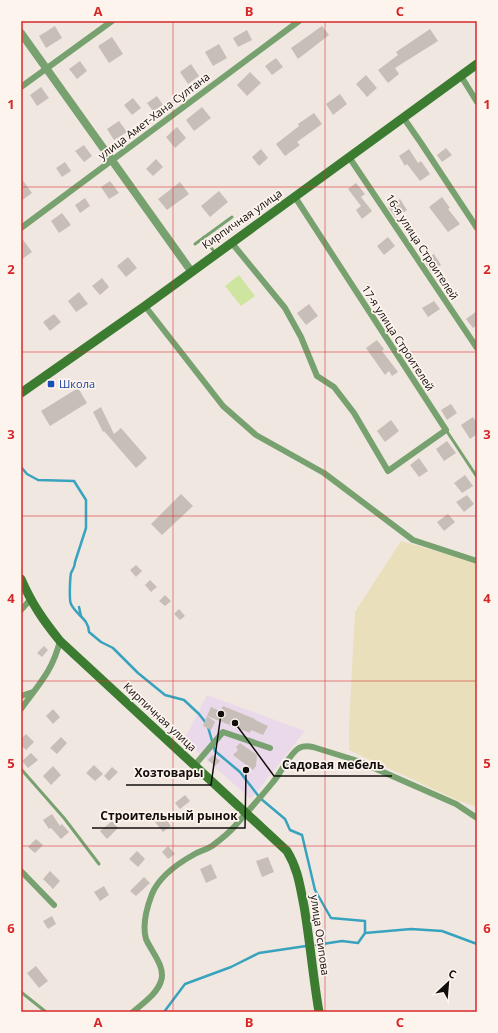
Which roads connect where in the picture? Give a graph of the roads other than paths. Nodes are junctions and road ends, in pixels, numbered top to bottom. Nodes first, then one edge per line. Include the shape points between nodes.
1 (112, 21) edge
2 (299, 21) edge
3 (21, 33) edge
4 (477, 64) edge
5 (46, 69) junction
6 (460, 76) junction
7 (21, 87) edge
8 (477, 102) edge
9 (403, 117) junction
10 (349, 157) junction
11 (112, 159) junction
12 (295, 197) junction
13 (232, 217) dead end
14 (21, 228) edge
15 (477, 228) edge
16 (204, 238) junction
17 (231, 242) junction
18 (195, 244) dead end
19 (215, 253) junction
20 (191, 271) junction
21 (145, 306) junction
22 (477, 348) edge
23 (21, 393) edge
24 (446, 430) junction
25 (477, 477) edge
26 (477, 560) edge
27 (21, 579) edge
28 (30, 600) junction
29 (21, 610) edge
30 (60, 641) junction
31 (33, 692) junction
32 (21, 696) edge
33 (21, 709) edge
34 (270, 748) dead end
35 (194, 766) junction
36 (21, 768) edge
37 (245, 813) junction
38 (477, 818) edge
39 (294, 863) joint
40 (99, 864) dead end
41 (21, 871) edge
42 (54, 905) dead end
43 (21, 992) edge
44 (46, 1012) edge
45 (133, 1012) edge
46 (319, 1012) edge

1 - 5 street
2 - 11 street, улица Амет-Хана Султана
3 - 5 street
4 - 6 main road, Кирпичная улица
5 - 7 street
5 - 11 street
6 - 8 street
6 - 9 main road, Кирпичная улица
9 - 10 main road, Кирпичная улица
9 - 15 street
10 - 12 main road, Кирпичная улица
10 - 22 street, 16-я улица Строителей
11 - 14 street, улица Амет-Хана Султана
11 - 20 street
12 - 17 main road, Кирпичная улица
12 - 24 street, 17-я улица Строителей
13 - 16 lane
16 - 18 lane
16 - 19 lane
17 - 19 main road, Кирпичная улица
17 - 24 street via 285,308 301,337 317,376 334,387 354,413 388,471
19 - 20 main road, Кирпичная улица
20 - 21 main road, Кирпичная улица
21 - 23 main road, Кирпичная улица
21 - 26 street via 223,406 256,435 324,473 412,540
24 - 25 lane
27 - 28 main road, Кирпичная улица
28 - 29 street
28 - 30 main road, Кирпичная улица
30 - 31 street via 56,657
30 - 35 main road, Кирпичная улица
31 - 32 street
31 - 33 street
34 - 35 street via 223,732
35 - 37 main road, Кирпичная улица
36 - 40 lane
37 - 38 street via 274,781 294,752 298,748 308,746 365,764 456,804
37 - 39 main road, Кирпичная улица via 287,851
37 - 45 street via 217,842 193,854 164,876 153,892 144,926 146,938 160,967 162,978 154,993
39 - 46 main road, улица Осипова via 310,939
41 - 42 street
43 - 44 lane

